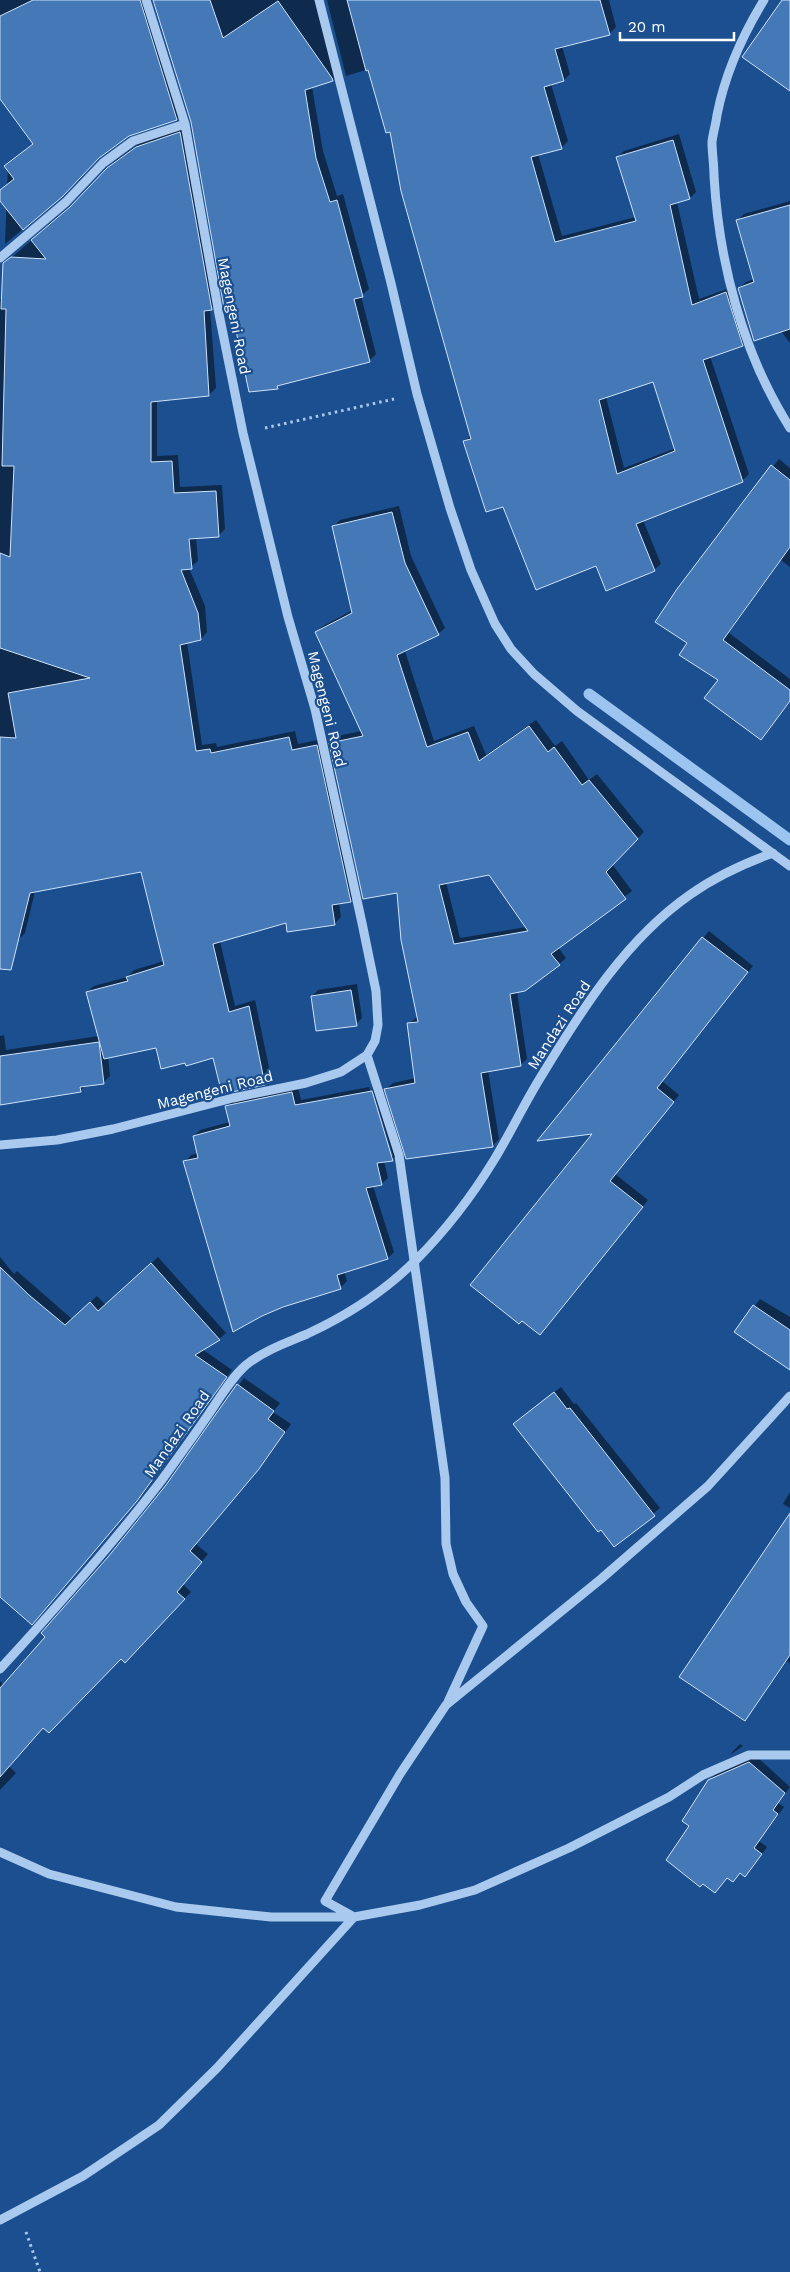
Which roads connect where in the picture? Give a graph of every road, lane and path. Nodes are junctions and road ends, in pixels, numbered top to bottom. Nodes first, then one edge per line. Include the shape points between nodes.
1 (146, 0) edge
2 (318, 0) edge
3 (764, 0) edge
4 (185, 124) junction
5 (0, 258) edge
6 (417, 394) junction
7 (790, 428) edge
8 (243, 433) junction
9 (773, 853) junction
10 (790, 866) edge
11 (367, 1055) junction
12 (0, 1145) edge
13 (415, 1261) junction
14 (790, 1396) edge
15 (0, 1668) edge
16 (446, 1706) junction
17 (790, 1755) edge
18 (0, 1852) edge
19 (354, 1917) junction
20 (0, 2220) edge
21 (23, 2223) dead end
22 (40, 2272) edge

1 - 4 street, Magengeni Road
2 - 6 street
3 - 7 street via 748,27 723,86 712,141 725,258 745,335 772,400
4 - 5 street via 126,146 103,163 66,202
4 - 8 street, Magengeni Road
6 - 8 path
6 - 9 street via 450,508 472,570 495,624 511,649 577,711
8 - 11 street, Magengeni Road via 288,617 315,709 376,991 378,1024 375,1041
9 - 10 street
9 - 13 street, Mandazi Road via 691,893 644,932 605,980 541,1075 494,1161 461,1208
11 - 12 street, Magengeni Road via 342,1072 306,1083 232,1098 113,1130 57,1140
11 - 13 street via 399,1155
13 - 15 street, Mandazi Road via 339,1318 278,1345 245,1366 144,1502
13 - 16 street via 445,1478 446,1544 456,1581 483,1626
14 - 16 street via 708,1486
16 - 19 street via 400,1774 325,1901
17 - 19 street via 749,1755 703,1775 670,1797 569,1848 475,1890 420,1905
18 - 19 street via 49,1874 176,1907 271,1917
19 - 20 street via 217,2068 158,2125 83,2176
21 - 22 path

